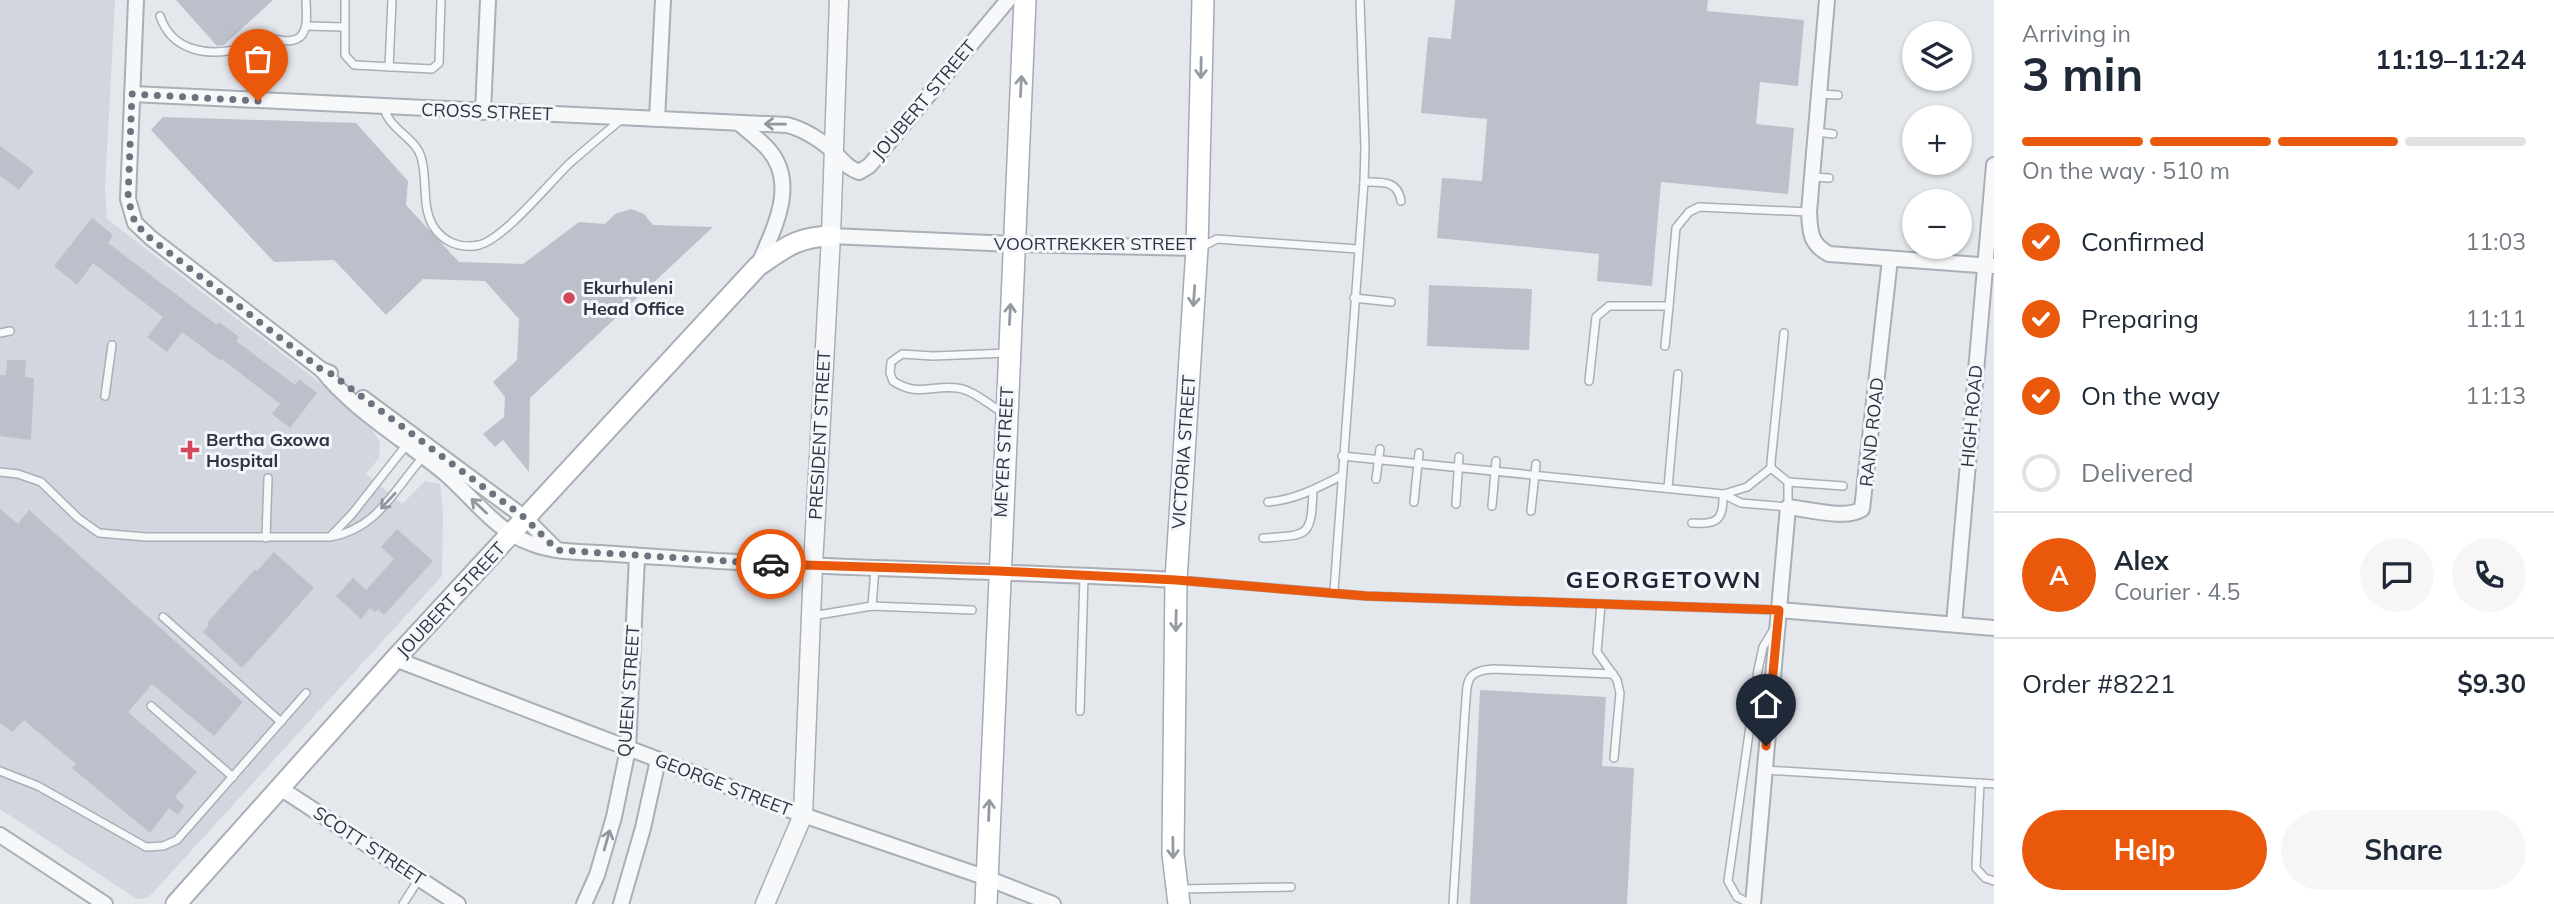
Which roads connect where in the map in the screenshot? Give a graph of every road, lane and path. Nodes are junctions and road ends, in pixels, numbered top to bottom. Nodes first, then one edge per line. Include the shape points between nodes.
1 (136, 0) edge
2 (306, 0) edge
3 (345, 0) edge
4 (393, 0) edge
5 (441, 0) edge
6 (488, 0) edge
7 (663, 0) edge
8 (839, 0) edge
9 (1008, 0) edge
10 (1025, 0) edge
11 (1203, 0) edge
12 (1360, 0) edge
13 (1827, 0) edge
14 (160, 16) dead end
15 (306, 26) junction
16 (344, 27) junction
17 (389, 67) junction
18 (132, 94) junction
19 (1819, 94) junction
20 (1838, 95) dead end
21 (384, 107) junction
22 (483, 112) junction
23 (624, 117) junction
24 (657, 119) junction
25 (740, 124) junction
26 (1817, 132) junction
27 (1833, 134) dead end
28 (835, 153) junction
29 (1994, 165) edge
30 (1813, 177) junction
31 (1829, 178) dead end
32 (1364, 182) junction
33 (1401, 201) dead end
34 (1809, 212) junction
35 (831, 236) junction
36 (1013, 244) junction
37 (1197, 248) junction
38 (1357, 249) junction
39 (1889, 259) junction
40 (758, 266) junction
41 (1989, 266) edge
42 (1354, 298) junction
43 (1391, 302) dead end
44 (1669, 306) junction
45 (10, 331) dead end
46 (0, 333) edge
47 (1784, 333) dead end
48 (112, 345) dead end
49 (1665, 346) dead end
50 (1008, 353) junction
51 (1678, 374) dead end
52 (1589, 381) dead end
53 (105, 396) dead end
54 (1005, 415) junction
55 (411, 440) junction
56 (1380, 449) dead end
57 (427, 453) junction
58 (1419, 453) dead end
59 (1342, 456) junction
60 (1459, 457) dead end
61 (1379, 459) junction
62 (1496, 461) dead end
63 (1418, 463) junction
64 (1536, 464) dead end
65 (1458, 467) junction
66 (1771, 468) junction
67 (1495, 470) junction
68 (0, 472) edge
69 (1534, 474) junction
70 (1341, 476) junction
71 (268, 478) dead end
72 (1376, 479) dead end
73 (1788, 482) junction
74 (1843, 486) dead end
75 (1668, 488) junction
76 (1313, 489) junction
77 (1723, 494) junction
78 (1268, 502) dead end
79 (1414, 502) dead end
80 (1456, 504) dead end
81 (1492, 506) dead end
82 (1788, 507) junction
83 (1531, 511) dead end
84 (525, 518) junction
85 (1692, 523) dead end
86 (511, 535) junction
87 (330, 537) junction
88 (266, 538) junction
89 (1263, 538) dead end
90 (557, 550) junction
91 (637, 556) junction
92 (813, 566) junction
93 (875, 568) junction
94 (999, 571) junction
95 (1084, 575) junction
96 (1176, 580) junction
97 (1334, 591) junction
98 (1601, 604) junction
99 (872, 606) junction
100 (972, 610) dead end
101 (811, 616) junction
102 (163, 617) dead end
103 (1778, 617) junction
104 (1954, 624) junction
105 (1994, 628) edge
106 (395, 660) junction
107 (1613, 674) junction
108 (306, 693) dead end
109 (151, 706) dead end
110 (1080, 711) dead end
111 (281, 722) junction
112 (628, 748) junction
113 (1614, 758) dead end
114 (658, 760) junction
115 (1764, 770) junction
116 (0, 771) edge
117 (233, 777) junction
118 (1980, 783) junction
119 (1994, 784) edge
120 (280, 788) junction
121 (803, 815) junction
122 (0, 835) edge
123 (987, 878) junction
124 (419, 879) junction
125 (1994, 881) edge
126 (1291, 887) dead end
127 (1178, 896) edge
128 (106, 904) edge
129 (176, 904) edge
130 (403, 904) edge
131 (458, 904) edge
132 (584, 904) edge
133 (621, 904) edge
134 (765, 904) edge
135 (985, 904) edge
136 (1053, 904) edge
137 (1453, 904) edge
138 (1752, 904) edge

1 - 18 street
2 - 15 lane
3 - 16 lane
4 - 17 lane
5 - 17 lane via 437,66
6 - 22 street
7 - 24 street
8 - 28 street, PRESIDENT STREET
9 - 28 street, JOUBERT STREET via 869,166 859,172 852,170
36 -> 10 main road, MEYER STREET
11 -> 37 main road, VICTORIA STREET
12 - 32 lane
13 - 19 street
14 - 15 lane via 176,42 208,53 269,39 289,42 301,36
15 - 16 lane
16 - 17 lane via 349,61
18 - 21 street, CROSS STREET
18 - 55 street via 128,199 135,223
19 - 20 lane
19 - 26 street
21 - 22 street, CROSS STREET
21 - 23 lane via 386,117 421,155 432,225 444,239 459,246 480,245 498,235
22 - 23 street, CROSS STREET
23 - 24 street, CROSS STREET
24 - 25 street, CROSS STREET
28 -> 25 street, CROSS STREET via 797,127
25 - 40 street via 769,150 780,170 783,193 779,216
26 - 27 lane
26 - 30 street
28 - 35 street, PRESIDENT STREET
29 - 41 street, HIGH ROAD
30 - 31 lane
30 - 34 street
32 - 33 lane via 1395,186
32 - 38 lane
34 - 39 street via 1813,242 1819,249 1829,254
34 - 44 lane via 1699,207 1689,212 1675,228
35 - 36 street, VOORTREKKER STREET
35 - 40 main road, JOUBERT STREET via 809,237
35 - 92 street, PRESIDENT STREET
36 - 37 street, VOORTREKKER STREET
50 -> 36 main road, MEYER STREET
37 - 38 lane, VOORTREKKER STREET via 1217,239
37 -> 96 main road, VICTORIA STREET
38 - 42 lane
39 - 41 street
39 - 82 street, RAND ROAD via 1862,509 1845,514
40 - 84 main road, JOUBERT STREET
41 - 104 street, HIGH ROAD
42 - 43 lane
42 - 59 lane
44 - 49 lane
44 - 52 lane via 1619,304 1601,310
45 - 46 lane
47 - 66 lane
48 - 53 lane
50 - 54 main road, MEYER STREET
50 - 54 lane via 902,354 891,362 890,373 893,382 908,390 956,388
51 - 75 lane
54 - 94 main road, MEYER STREET
55 - 57 street
55 - 87 lane
56 - 61 lane
57 - 84 street
86 -> 57 street
57 -> 87 lane via 363,526
58 - 63 lane
59 - 61 lane
59 - 70 lane
60 - 65 lane
61 - 63 lane
61 - 72 lane
62 - 67 lane
63 - 65 lane
63 - 79 lane
64 - 69 lane
65 - 67 lane
65 - 80 lane
66 - 73 lane
66 - 77 lane via 1747,487
67 - 69 lane
67 - 81 lane
68 - 88 lane via 41,482 99,533
69 - 75 lane via 1578,475
69 - 83 lane
70 - 76 lane
70 - 97 lane
71 - 88 lane
73 - 74 lane
73 - 82 lane
75 - 77 lane
76 - 78 lane
76 - 89 lane via 1307,530 1296,536
77 - 82 lane via 1741,503
77 - 85 lane via 1724,510 1718,519 1709,524
82 - 103 street
84 - 86 main road, JOUBERT STREET
84 - 90 street
86 - 90 street
86 - 106 main road, JOUBERT STREET
87 - 88 lane
90 - 91 street
91 - 92 street
91 - 112 street, QUEEN STREET
92 - 93 street
92 - 101 street, PRESIDENT STREET
93 - 94 street
93 - 99 lane
94 - 95 street
123 -> 94 main road, MEYER STREET
95 - 96 street
95 - 110 lane
96 - 97 lane
96 -> 127 main road, VICTORIA STREET via 1173,854
97 - 98 lane
98 - 103 lane
98 - 107 lane via 1597,652
99 - 100 lane
99 - 101 lane
101 - 121 street, PRESIDENT STREET
102 - 111 lane
103 - 104 street
103 - 115 street
103 - 138 lane via 1758,670 1728,881 1737,897
104 - 105 street
106 - 112 street, GEORGE STREET
106 - 120 main road, JOUBERT STREET
107 - 113 lane via 1620,693
107 - 137 lane via 1493,668 1471,674
108 - 111 lane
109 - 117 lane
111 - 117 lane
112 - 114 street, GEORGE STREET
132 -> 112 street, QUEEN STREET via 614,817
114 - 121 street, GEORGE STREET
114 - 133 street, QUEEN STREET
115 - 118 lane
115 - 138 street
116 - 117 lane via 38,786 146,847 177,840
118 - 119 lane
118 - 125 lane via 1976,868
120 - 124 street, SCOTT STREET
120 - 129 main road, JOUBERT STREET
121 - 123 street, GEORGE STREET
121 - 134 street, PRESIDENT STREET
122 - 128 street
123 - 135 main road, MEYER STREET
123 - 136 street, GEORGE STREET
124 - 130 lane
124 - 131 street, SCOTT STREET
126 - 127 lane

